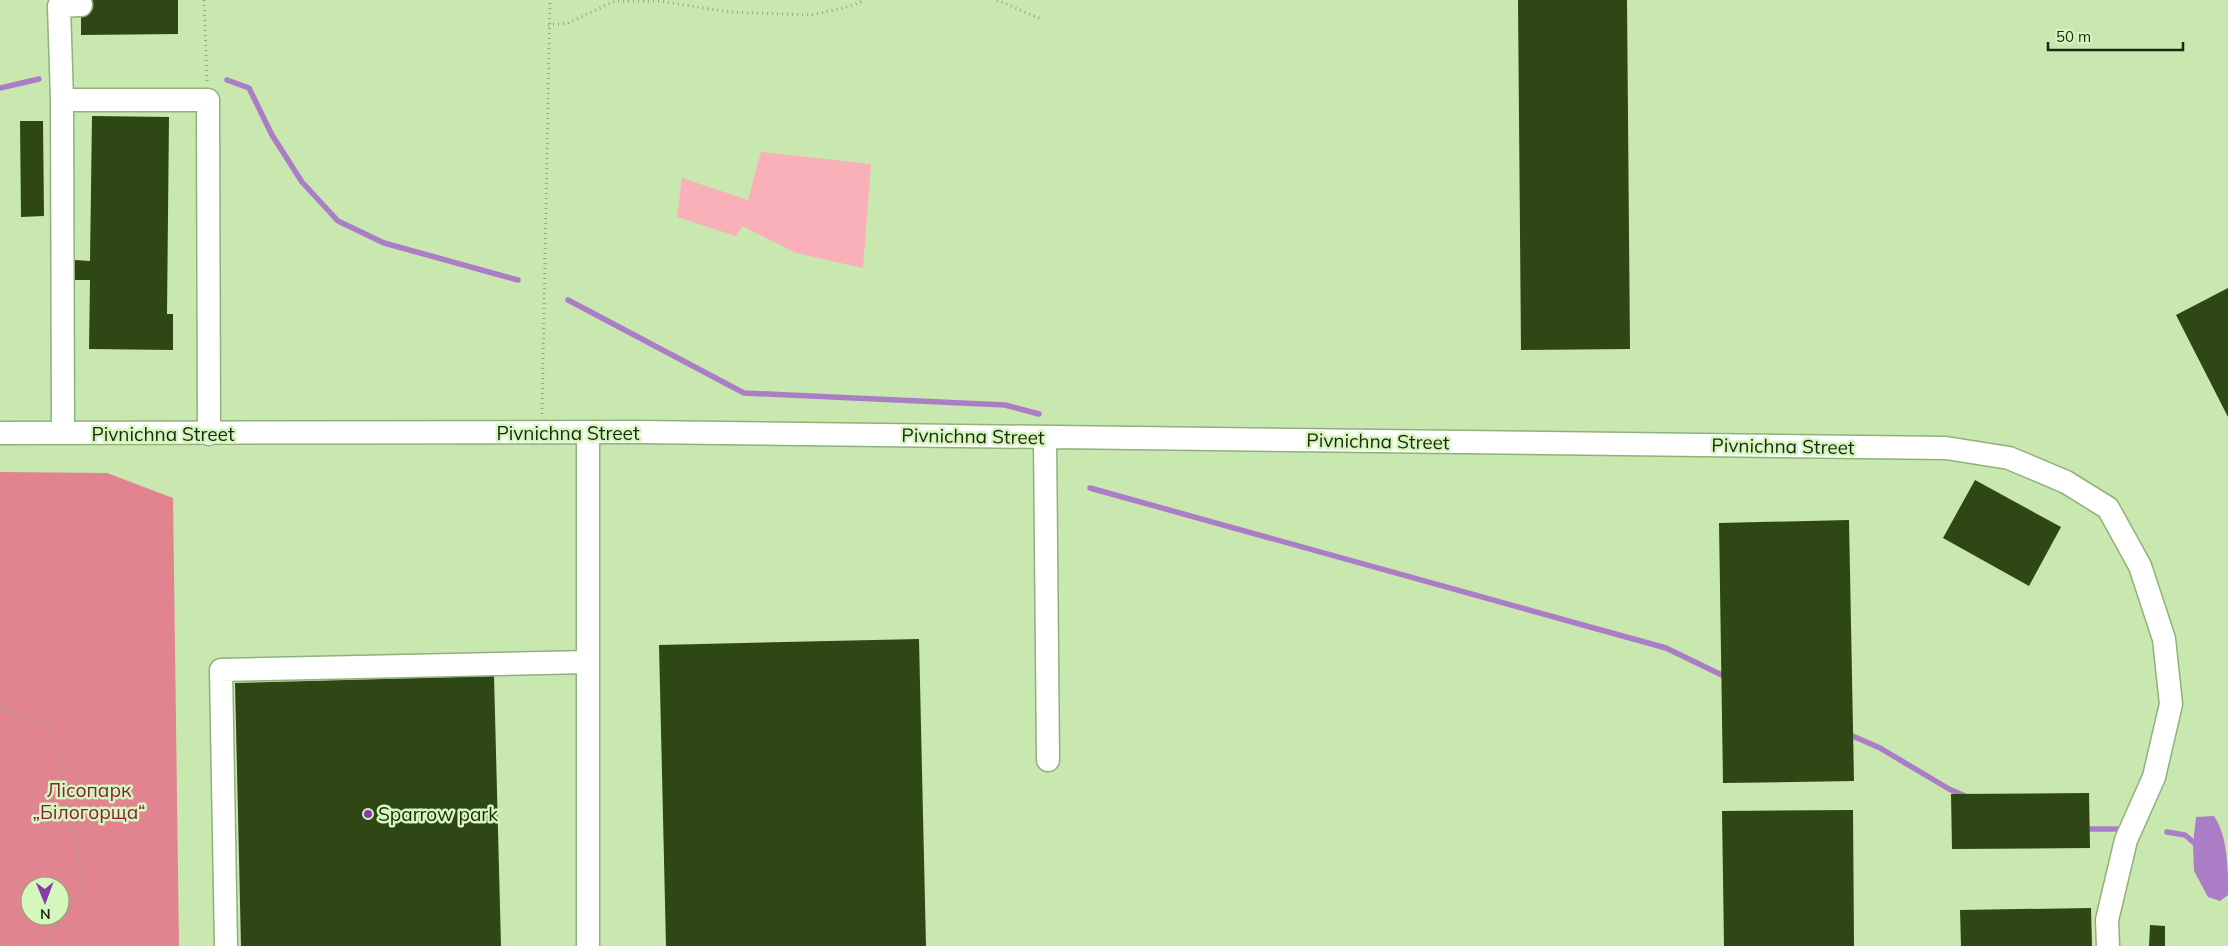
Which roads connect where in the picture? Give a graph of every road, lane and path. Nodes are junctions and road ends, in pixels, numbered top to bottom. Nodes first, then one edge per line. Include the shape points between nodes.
1 (204, 0) edge
2 (550, 0) edge
3 (865, 0) edge
4 (997, 0) edge
5 (81, 5) dead end
6 (1041, 19) dead end
7 (548, 25) junction
8 (62, 100) junction
9 (208, 100) junction
10 (588, 432) junction
11 (0, 433) edge
12 (64, 433) junction
13 (541, 433) junction
14 (209, 434) junction
15 (1045, 437) junction
16 (588, 662) junction
17 (0, 708) edge
18 (1048, 760) dead end
19 (36, 946) edge
20 (226, 946) edge
21 (588, 946) edge
22 (2108, 946) edge

1 - 9 path
2 - 7 path
3 - 7 path via 811,15 730,12 659,1 616,1 568,23
4 - 6 path
5 - 8 street via 59,6
7 - 13 path
8 - 9 street
8 - 12 street
9 - 14 street
10 - 13 street, Pivnichna Street
10 - 15 street, Pivnichna Street
10 - 16 street
11 - 12 street, Pivnichna Street
12 - 14 street, Pivnichna Street
13 - 14 street, Pivnichna Street
15 - 18 street
15 - 22 street, Pivnichna Street via 1946,448 2009,458 2066,482 2108,508 2140,566 2164,639 2171,704 2154,776 2126,840 2107,920
16 - 20 street via 222,670
16 - 21 street
17 - 19 path via 46,722 54,742 84,884 47,941

